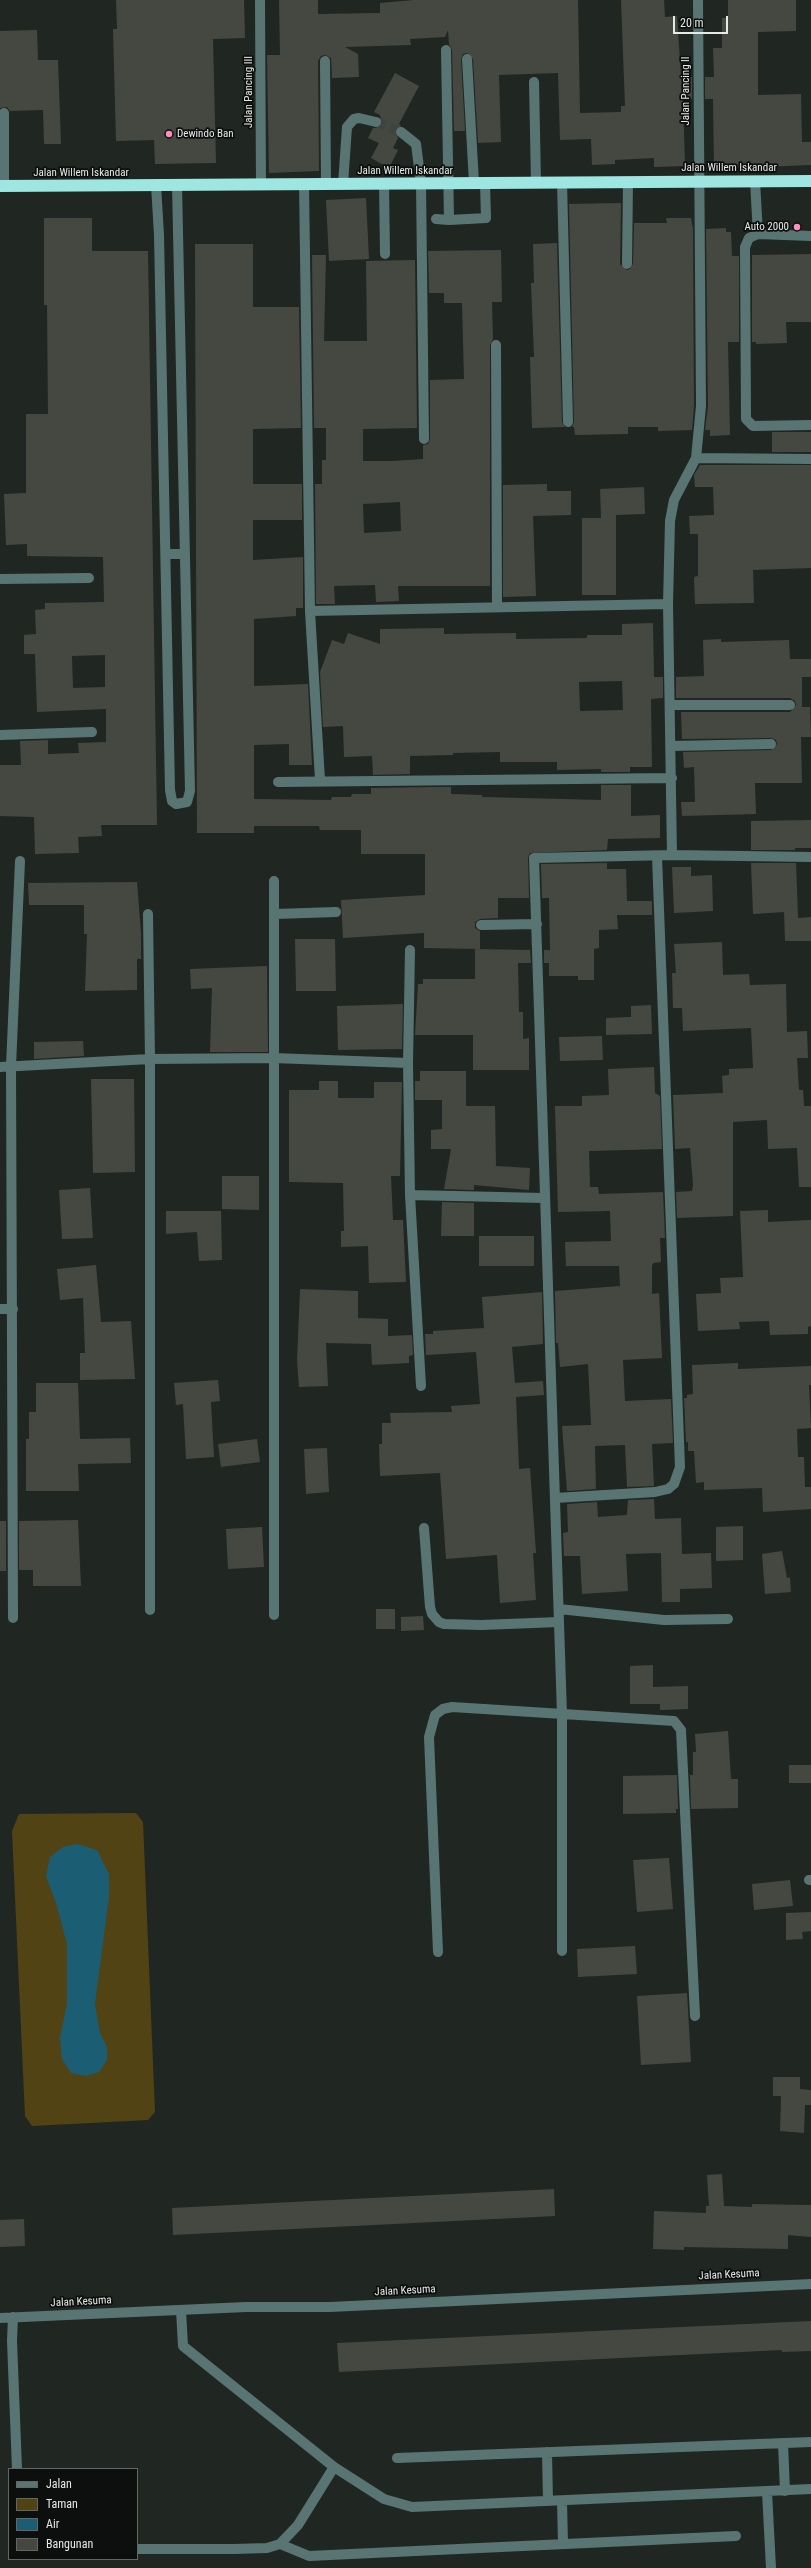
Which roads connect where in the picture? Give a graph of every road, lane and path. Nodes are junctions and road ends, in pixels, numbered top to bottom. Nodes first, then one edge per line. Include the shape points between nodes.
1 (260, 0) edge
2 (698, 0) edge
3 (446, 50) dead end
4 (467, 58) dead end
5 (325, 61) dead end
6 (534, 82) dead end
7 (4, 113) dead end
8 (376, 122) tunnel mouth
9 (401, 132) tunnel mouth
10 (755, 181) junction
11 (811, 181) edge
12 (562, 182) junction
13 (628, 182) junction
14 (698, 182) junction
15 (421, 183) junction
16 (448, 183) junction
17 (480, 183) junction
18 (536, 183) junction
19 (261, 184) junction
20 (304, 184) junction
21 (326, 184) junction
22 (343, 184) junction
23 (384, 184) junction
24 (156, 185) junction
25 (177, 185) junction
26 (2, 186) edge
27 (436, 220) dead end
28 (449, 220) junction
29 (758, 234) junction
30 (811, 236) edge
31 (385, 254) dead end
32 (627, 264) dead end
33 (496, 345) dead end
34 (568, 422) dead end
35 (811, 425) edge
36 (424, 439) dead end
37 (696, 458) junction
38 (811, 459) edge
39 (166, 554) junction
40 (185, 554) junction
41 (89, 578) dead end
42 (0, 579) edge
43 (668, 604) junction
44 (497, 607) junction
45 (310, 610) junction
46 (670, 705) junction
47 (790, 705) dead end
48 (92, 732) dead end
49 (0, 735) edge
50 (771, 744) dead end
51 (671, 746) junction
52 (672, 778) junction
53 (320, 780) junction
54 (278, 782) dead end
55 (672, 855) junction
56 (657, 856) junction
57 (811, 857) edge
58 (20, 861) dead end
59 (274, 881) dead end
60 (336, 912) dead end
61 (148, 914) dead end
62 (275, 914) junction
63 (536, 924) junction
64 (481, 925) dead end
65 (410, 950) dead end
66 (273, 1058) junction
67 (150, 1059) junction
68 (408, 1063) junction
69 (11, 1066) junction
70 (0, 1067) edge
71 (410, 1196) junction
72 (544, 1198) junction
73 (0, 1309) edge
74 (13, 1309) junction
75 (421, 1386) dead end
76 (555, 1498) junction
77 (424, 1528) dead end
78 (559, 1609) junction
79 (150, 1610) dead end
80 (274, 1615) dead end
81 (13, 1618) dead end
82 (728, 1619) dead end
83 (559, 1622) junction
84 (562, 1714) junction
85 (562, 1951) dead end
86 (438, 1952) dead end
87 (694, 2016) dead end
88 (811, 2284) edge
89 (181, 2310) junction
90 (13, 2317) junction
91 (0, 2318) edge
92 (811, 2442) edge
93 (783, 2443) junction
94 (546, 2452) junction
95 (397, 2458) dead end
96 (334, 2466) junction
97 (17, 2468) edge
98 (811, 2489) edge
99 (785, 2491) junction
100 (767, 2492) junction
101 (548, 2501) junction
102 (562, 2501) junction
103 (736, 2536) dead end
104 (280, 2544) junction
105 (563, 2544) junction
106 (138, 2549) edge
107 (771, 2568) edge

1 - 19 street, Jalan Pancing III
2 - 14 street, Jalan Pancing II
3 - 16 street
4 - 17 street
5 - 21 street
6 - 18 street
7 - 26 street
8 - 22 street via 359,118 354,119 347,127
9 - 15 street via 416,144
10 - 11 highway, Jalan Willem Iskandar
10 - 14 highway, Jalan Willem Iskandar
10 - 29 street
12 - 13 highway, Jalan Willem Iskandar
12 - 18 highway, Jalan Willem Iskandar
12 - 34 street
13 - 14 highway, Jalan Willem Iskandar
13 - 32 street
14 - 37 street, Jalan Pancing II via 701,406
15 - 16 highway, Jalan Willem Iskandar
15 - 23 highway, Jalan Willem Iskandar
15 - 36 street
16 - 17 highway, Jalan Willem Iskandar
16 - 28 street
17 - 18 highway, Jalan Willem Iskandar
17 - 28 street via 486,218
19 - 20 highway, Jalan Willem Iskandar
19 - 25 highway, Jalan Willem Iskandar
20 - 21 highway, Jalan Willem Iskandar
20 - 45 street
21 - 22 highway, Jalan Willem Iskandar
22 - 23 highway, Jalan Willem Iskandar
23 - 31 street
24 - 25 highway, Jalan Willem Iskandar
24 - 26 highway, Jalan Willem Iskandar
24 - 39 street
25 - 40 street
27 - 28 street
29 - 30 street
29 - 35 street via 749,238 745,247 746,419 754,426
33 - 44 street
37 - 38 street
37 - 43 street, Jalan Pancing II via 671,512
39 - 40 street
39 - 40 street via 170,790 172,801 176,804 187,802 190,796
41 - 42 street
43 - 44 street
43 - 46 street, Jalan Pancing II
44 - 45 street
45 - 53 street
46 - 47 street
46 - 51 street, Jalan Pancing II
48 - 49 street
50 - 51 street
51 - 52 street, Jalan Pancing II
52 - 53 street
52 - 55 street, Jalan Pancing II
53 - 54 street
55 - 56 street
55 - 57 street
56 - 63 street via 534,858
56 - 76 street via 680,1467 674,1484 668,1489
58 - 69 street
59 - 62 street
60 - 62 street
61 - 67 street
62 - 66 street
63 - 64 street
63 - 72 street
65 - 68 street
66 - 67 street
66 - 68 street
66 - 80 street
67 - 69 street
67 - 79 street
68 - 71 street
69 - 70 street
69 - 74 street
71 - 72 street
71 - 75 street
72 - 76 street
73 - 74 street
74 - 81 street
76 - 78 street
77 - 83 street via 430,1607 439,1622
78 - 82 street via 664,1620
78 - 83 street
83 - 84 street
84 - 85 street
84 - 86 street via 452,1707 443,1709 435,1715 430,1737
84 - 87 street via 664,1719 674,1721 681,1730
88 - 89 street, Jalan Kesuma via 330,2307
89 - 90 street, Jalan Kesuma
89 - 96 street via 183,2346
90 - 91 street, Jalan Kesuma
90 - 97 street
92 - 93 street
93 - 94 street
93 - 99 street
94 - 95 street
94 - 101 street
96 - 101 street via 384,2499 412,2507
96 - 104 street via 298,2525
98 - 99 street
99 - 100 street
100 - 102 street
100 - 107 street
101 - 102 street
102 - 105 street
103 - 105 street
104 - 105 street via 309,2556
104 - 106 street via 267,2548

